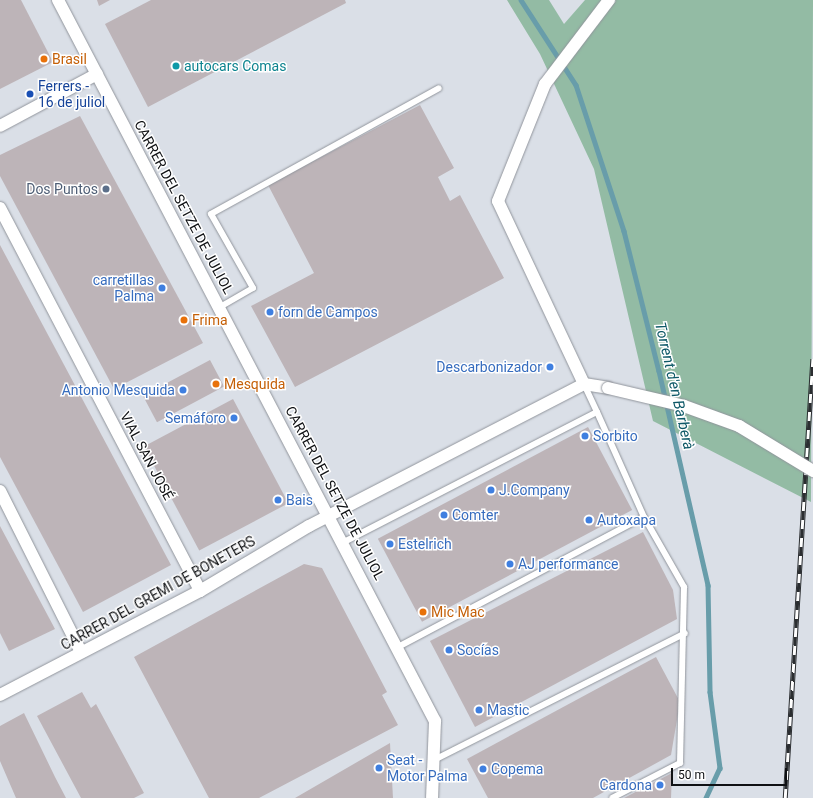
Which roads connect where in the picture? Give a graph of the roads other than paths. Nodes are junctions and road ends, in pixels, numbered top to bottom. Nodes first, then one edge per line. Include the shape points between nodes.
1 (58, 0) edge
2 (609, 0) edge
3 (97, 74) junction
4 (439, 88) dead end
5 (0, 126) edge
6 (0, 208) edge
7 (220, 307) junction
8 (584, 384) junction
9 (597, 412) junction
10 (813, 471) edge
11 (0, 491) edge
12 (329, 515) junction
13 (644, 517) junction
14 (344, 542) junction
15 (200, 591) junction
16 (684, 633) junction
17 (398, 647) junction
18 (81, 652) junction
19 (0, 695) edge
20 (434, 760) junction
21 (432, 798) edge
22 (612, 798) edge

1 - 3 street, CARRER DEL SETZE DE JULIOL
2 - 8 street via 545,84 498,201
3 - 5 street
3 - 7 street, CARRER DEL SETZE DE JULIOL
4 - 7 lane via 211,214 253,288
6 - 15 street, VIAL SAN JOSÉ
7 - 12 street, CARRER DEL SETZE DE JULIOL
8 - 9 lane
8 - 10 street, bridge via 684,406 739,426
8 - 12 street, CARRER DEL GREMI DE BONETERS
9 - 13 lane
9 - 14 lane
11 - 18 street
12 - 14 street, CARRER DEL SETZE DE JULIOL
12 - 15 street, CARRER DEL GREMI DE BONETERS
13 - 16 lane via 684,587
13 - 17 lane
14 - 17 street, CARRER DEL SETZE DE JULIOL
15 - 18 street, CARRER DEL GREMI DE BONETERS
16 - 20 lane
16 - 22 lane via 680,763
17 - 20 street, CARRER DEL SETZE DE JULIOL via 435,721
18 - 19 street, CARRER DEL GREMI DE BONETERS
20 - 21 street, CARRER DEL SETZE DE JULIOL

